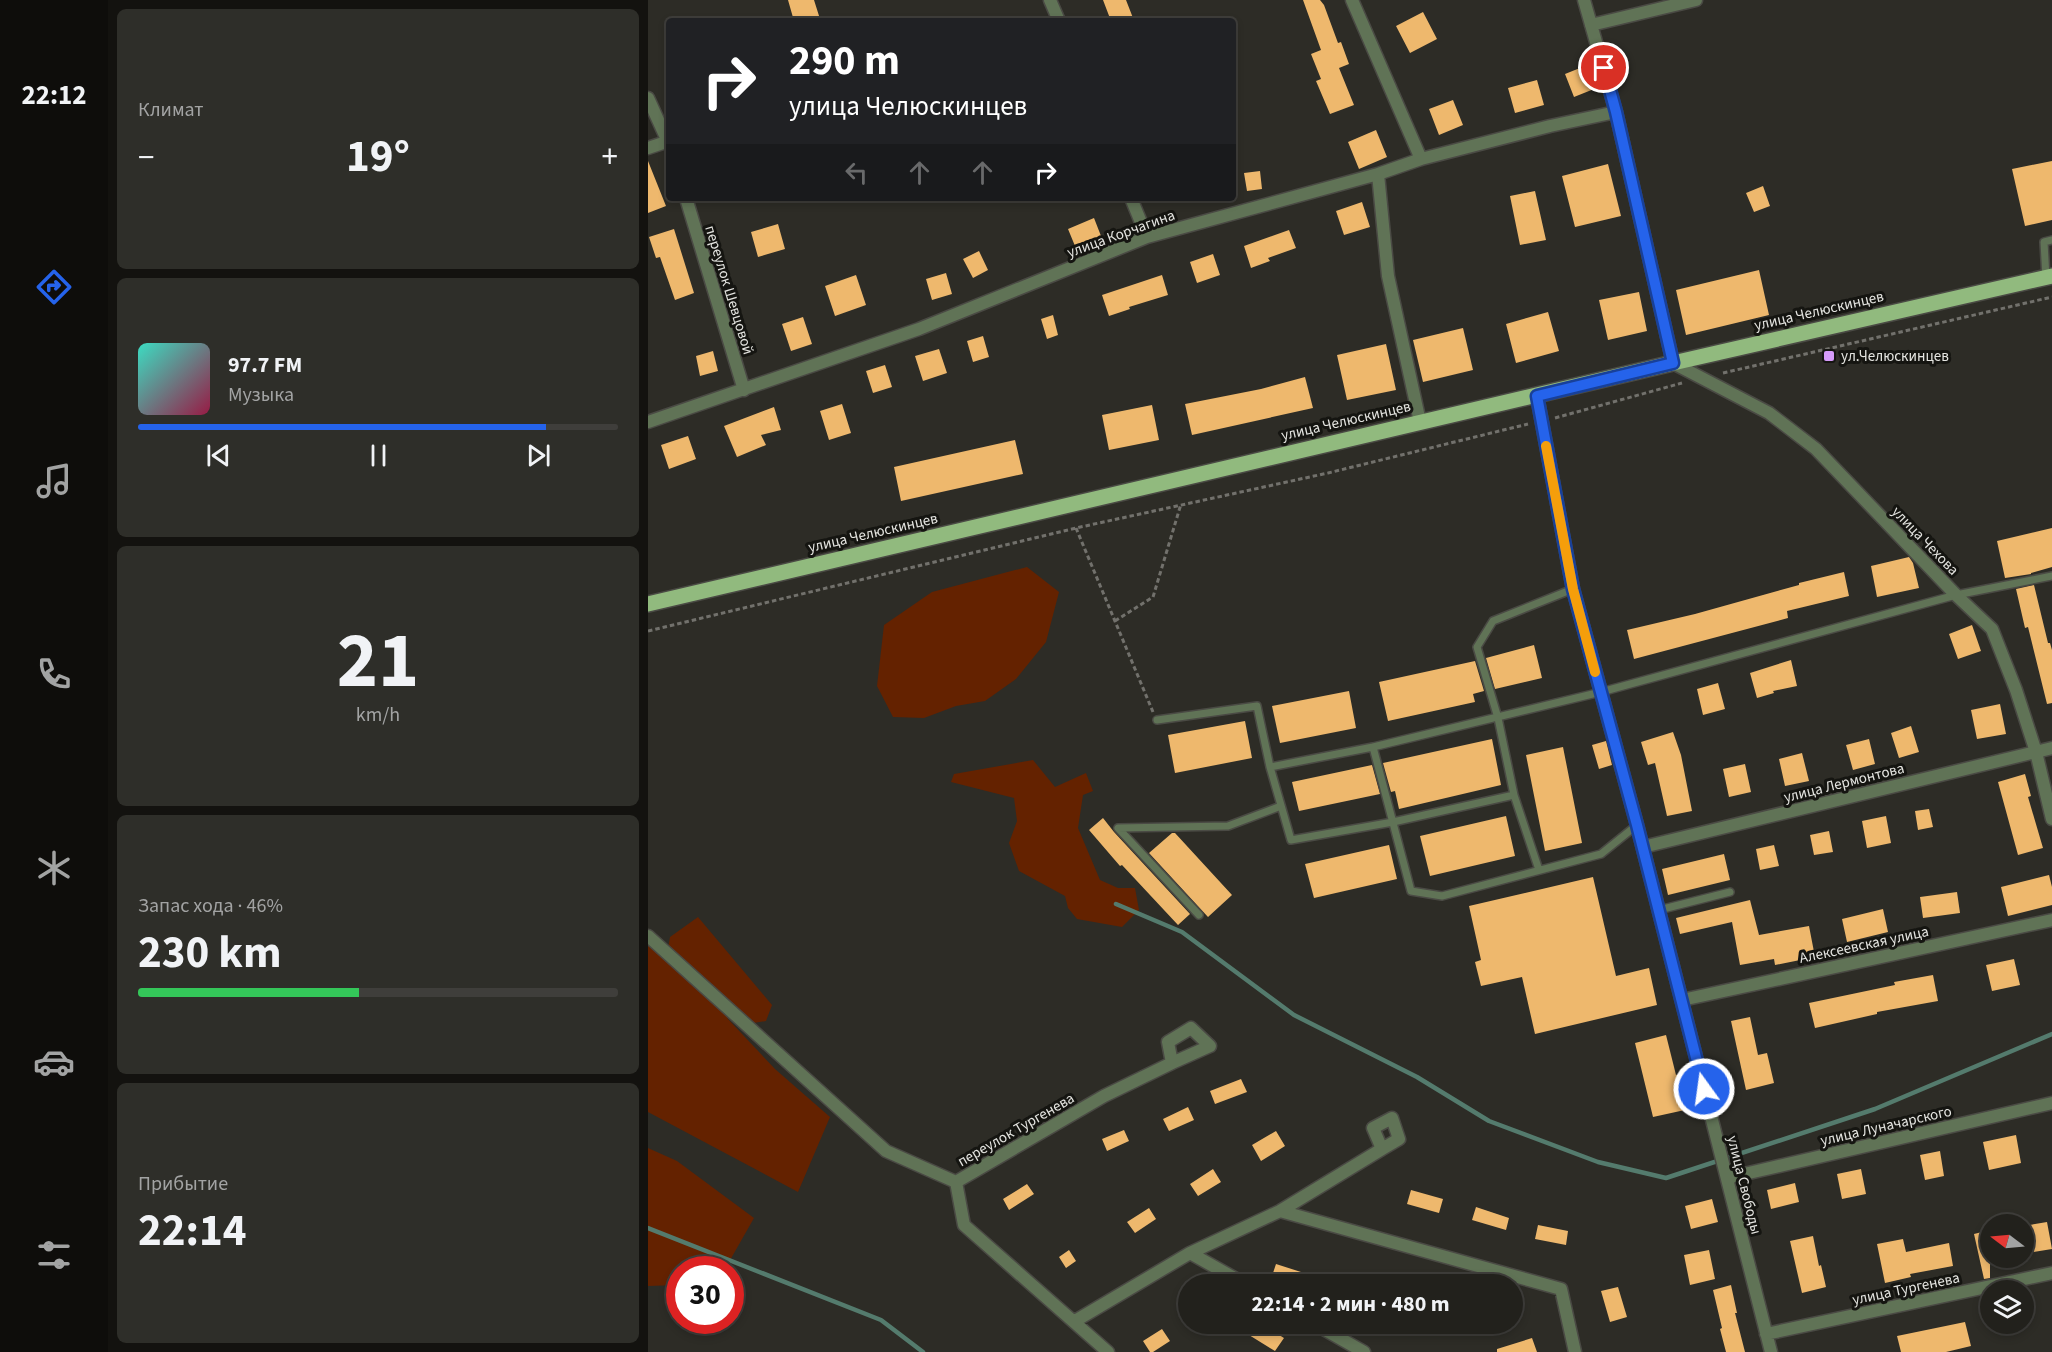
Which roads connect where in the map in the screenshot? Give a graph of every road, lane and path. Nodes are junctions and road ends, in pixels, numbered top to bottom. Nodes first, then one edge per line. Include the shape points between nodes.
1 (1050, 0) edge
2 (1352, 0) edge
3 (1584, 0) edge
4 (1696, 0) edge
5 (1058, 18) edge
6 (1591, 25) junction
7 (648, 98) edge
8 (1616, 112) junction
9 (666, 136) edge
10 (666, 143) edge
11 (648, 148) edge
12 (1421, 159) junction
13 (1378, 174) junction
14 (687, 201) edge
15 (1132, 201) edge
16 (1147, 237) junction
17 (2052, 240) edge
18 (2049, 277) edge
19 (2052, 297) edge
20 (1673, 363) junction
21 (1702, 378) junction
22 (744, 390) junction
23 (1537, 396) junction
24 (1541, 421) junction
25 (648, 422) edge
26 (1420, 423) junction
27 (1181, 504) junction
28 (1076, 528) junction
29 (2052, 576) edge
30 (1573, 589) junction
31 (1956, 595) junction
32 (648, 604) edge
33 (1115, 621) junction
34 (648, 631) edge
35 (1601, 692) junction
36 (1498, 718) junction
37 (1157, 720) joint
38 (1374, 747) junction
39 (2052, 748) edge
40 (2036, 752) junction
41 (1270, 767) junction
42 (1514, 795) junction
43 (1281, 806) junction
44 (2052, 819) edge
45 (1393, 822) junction
46 (1637, 825) junction
47 (1643, 847) junction
48 (1539, 870) junction
49 (1730, 892) dead end
50 (1659, 910) junction
51 (1199, 915) dead end
52 (2052, 920) edge
53 (648, 936) edge
54 (1682, 1000) junction
55 (1172, 1063) dead end
56 (2052, 1103) edge
57 (1382, 1149) dead end
58 (1727, 1178) junction
59 (956, 1182) junction
60 (1280, 1210) junction
61 (1190, 1253) junction
62 (2052, 1273) edge
63 (1227, 1274) edge
64 (1075, 1321) junction
65 (1332, 1334) edge
66 (1766, 1334) junction
67 (1108, 1352) edge
68 (1364, 1352) edge
69 (1575, 1352) edge
70 (1771, 1352) edge

1 - 5 street
2 - 12 street
3 - 6 street
4 - 6 street
6 - 8 street
7 - 9 street
8 - 12 street, улица Корчагина
8 - 20 street
10 - 11 street
12 - 13 street, улица Корчагина
13 - 16 street, улица Корчагина
13 - 26 street via 1388,276
14 - 22 street, переулок Шевцовой
15 - 16 street
16 - 22 street, улица Корчагина via 919,329
17 - 18 lane via 2044,242
18 - 20 main road, улица Челюскинцев
19 - 21 path
20 - 21 street, улица Чехова
20 - 23 main road, улица Челюскинцев
21 - 24 path
21 - 31 street, улица Чехова via 1769,412 1816,449
22 - 25 street, улица Корчагина
23 - 24 street, улица Свободы
23 - 26 main road, улица Челюскинцев
24 - 27 path
24 - 30 street, улица Свободы
26 - 32 main road, улица Челюскинцев
27 - 28 path
27 - 33 path via 1153,597
28 - 33 path
28 - 34 path
29 - 31 lane
30 - 35 street, улица Свободы
30 - 36 lane via 1493,621 1477,647
31 - 35 lane
31 - 40 street, улица Чехова via 1992,629
33 - 37 path
35 - 36 lane
35 - 46 street, улица Свободы
36 - 38 lane
36 - 42 lane
37 - 41 lane via 1257,706
38 - 41 lane
38 - 45 lane
39 - 40 street, улица Лермонтова
40 - 44 street, улица Чехова
40 - 47 street, улица Лермонтова
41 - 43 lane
42 - 45 lane
42 - 48 lane
43 - 45 lane via 1291,840
43 - 51 lane via 1228,826 1118,828
45 - 48 lane via 1411,891 1442,896
46 - 47 street, улица Свободы
46 - 48 lane via 1601,854
47 - 50 street, улица Свободы
49 - 50 lane
50 - 54 street, улица Свободы
52 - 54 street, Алексеевская улица
53 - 59 street via 886,1151
54 - 58 street, улица Свободы
55 - 59 street, переулок Тургенева via 1104,1096
56 - 58 street, улица Луначарского
57 - 60 street
58 - 66 street, улица Свободы
59 - 64 street, переулок Тургенева via 964,1225
60 - 61 street
60 - 69 street via 1561,1289
61 - 63 street
61 - 64 street
62 - 66 street, улица Тургенева
64 - 67 street, переулок Тургенева
65 - 68 street
66 - 70 street, улица Свободы

